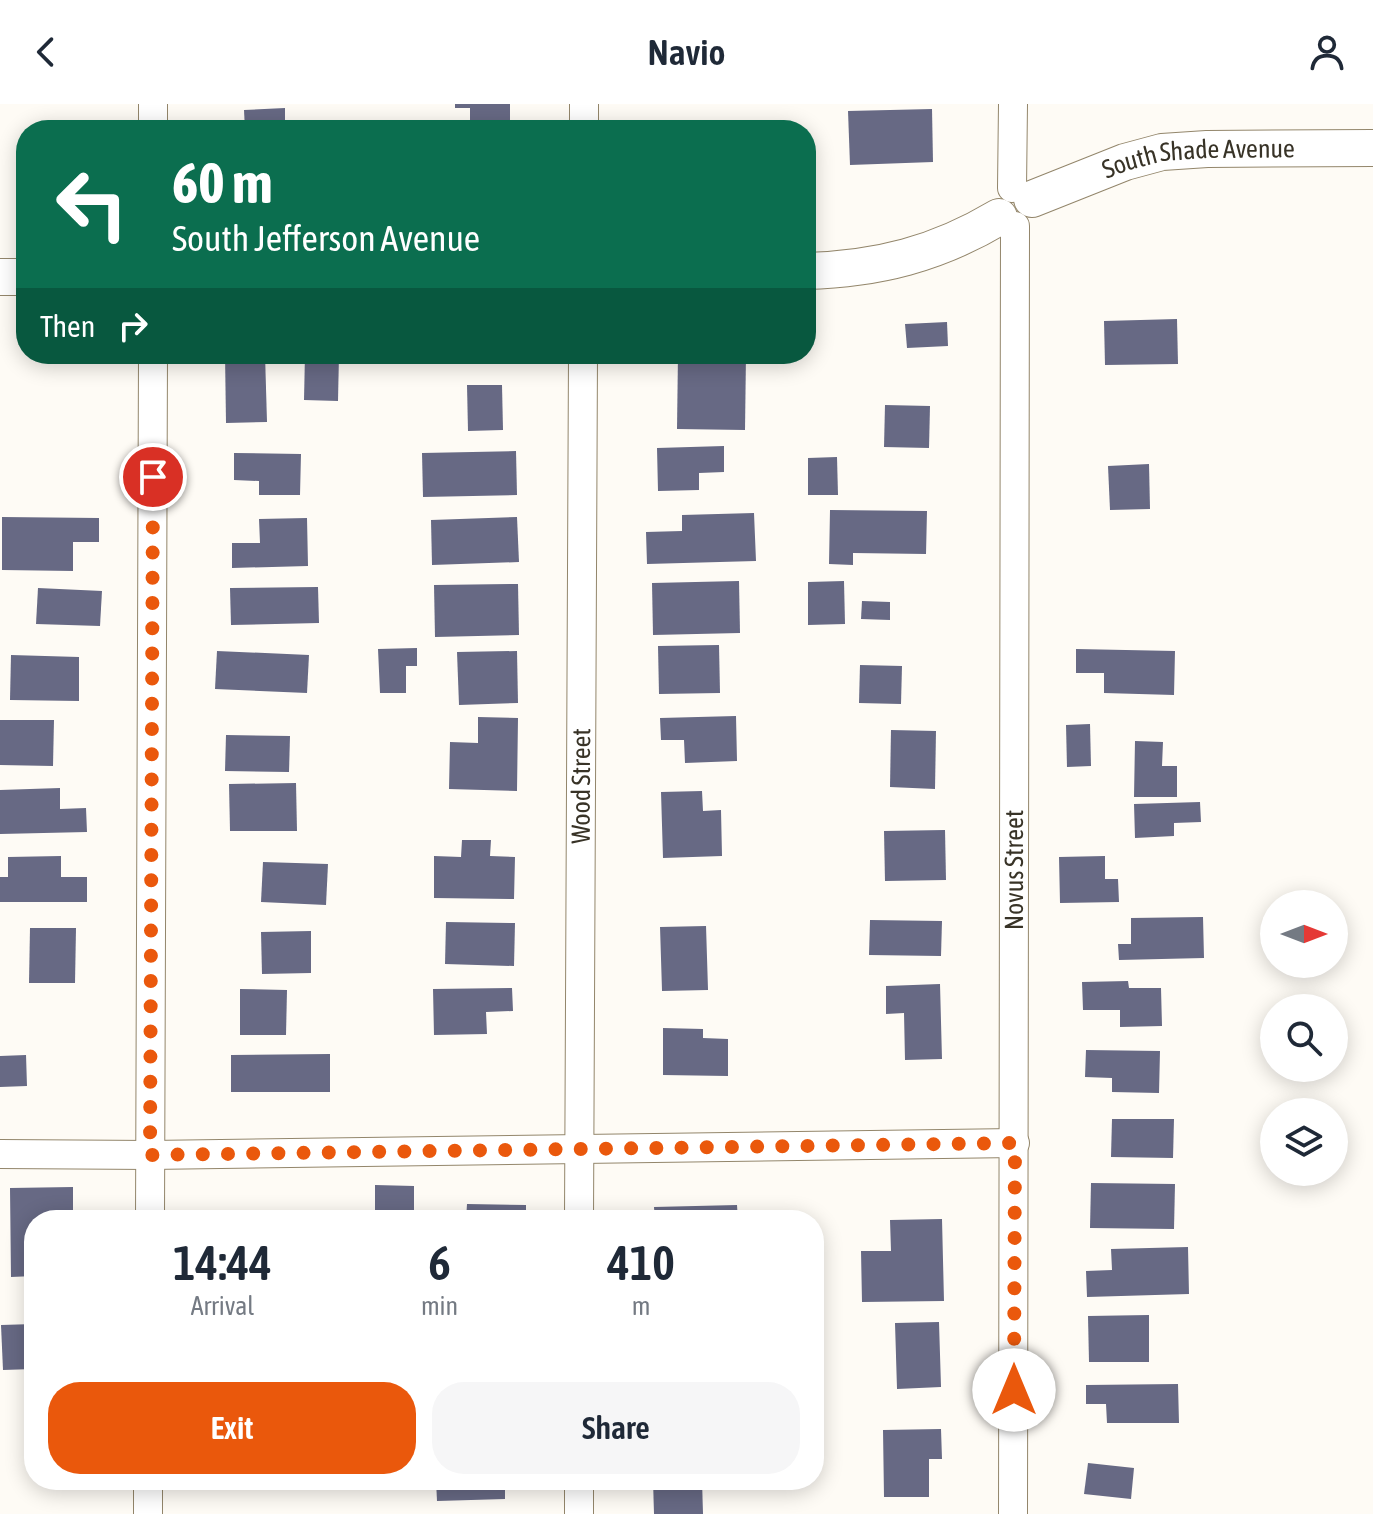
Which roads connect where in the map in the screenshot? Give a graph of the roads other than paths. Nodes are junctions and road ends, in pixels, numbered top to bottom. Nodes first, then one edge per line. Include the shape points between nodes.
1 (1013, 104) edge
2 (1373, 148) edge
3 (1014, 207) junction
4 (816, 270) edge
5 (153, 364) edge
6 (583, 364) edge
7 (1015, 1143) junction
8 (579, 1149) junction
9 (0, 1154) edge
10 (150, 1155) junction
11 (150, 1210) edge
12 (579, 1210) edge
13 (148, 1490) edge
14 (579, 1490) edge
15 (148, 1514) edge
16 (579, 1514) edge
17 (1013, 1514) edge

1 - 3 street, Novus Street
2 - 3 street, South Shade Avenue via 1162,152
3 - 4 street, South Shade Avenue via 970,234 919,255 873,267
3 - 7 street, Novus Street
5 - 10 street
6 - 8 street, Wood Street
7 - 8 street
7 - 17 street, Novus Street
8 - 10 street
8 - 12 street, Wood Street
9 - 10 street
10 - 11 street
13 - 15 street
14 - 16 street

